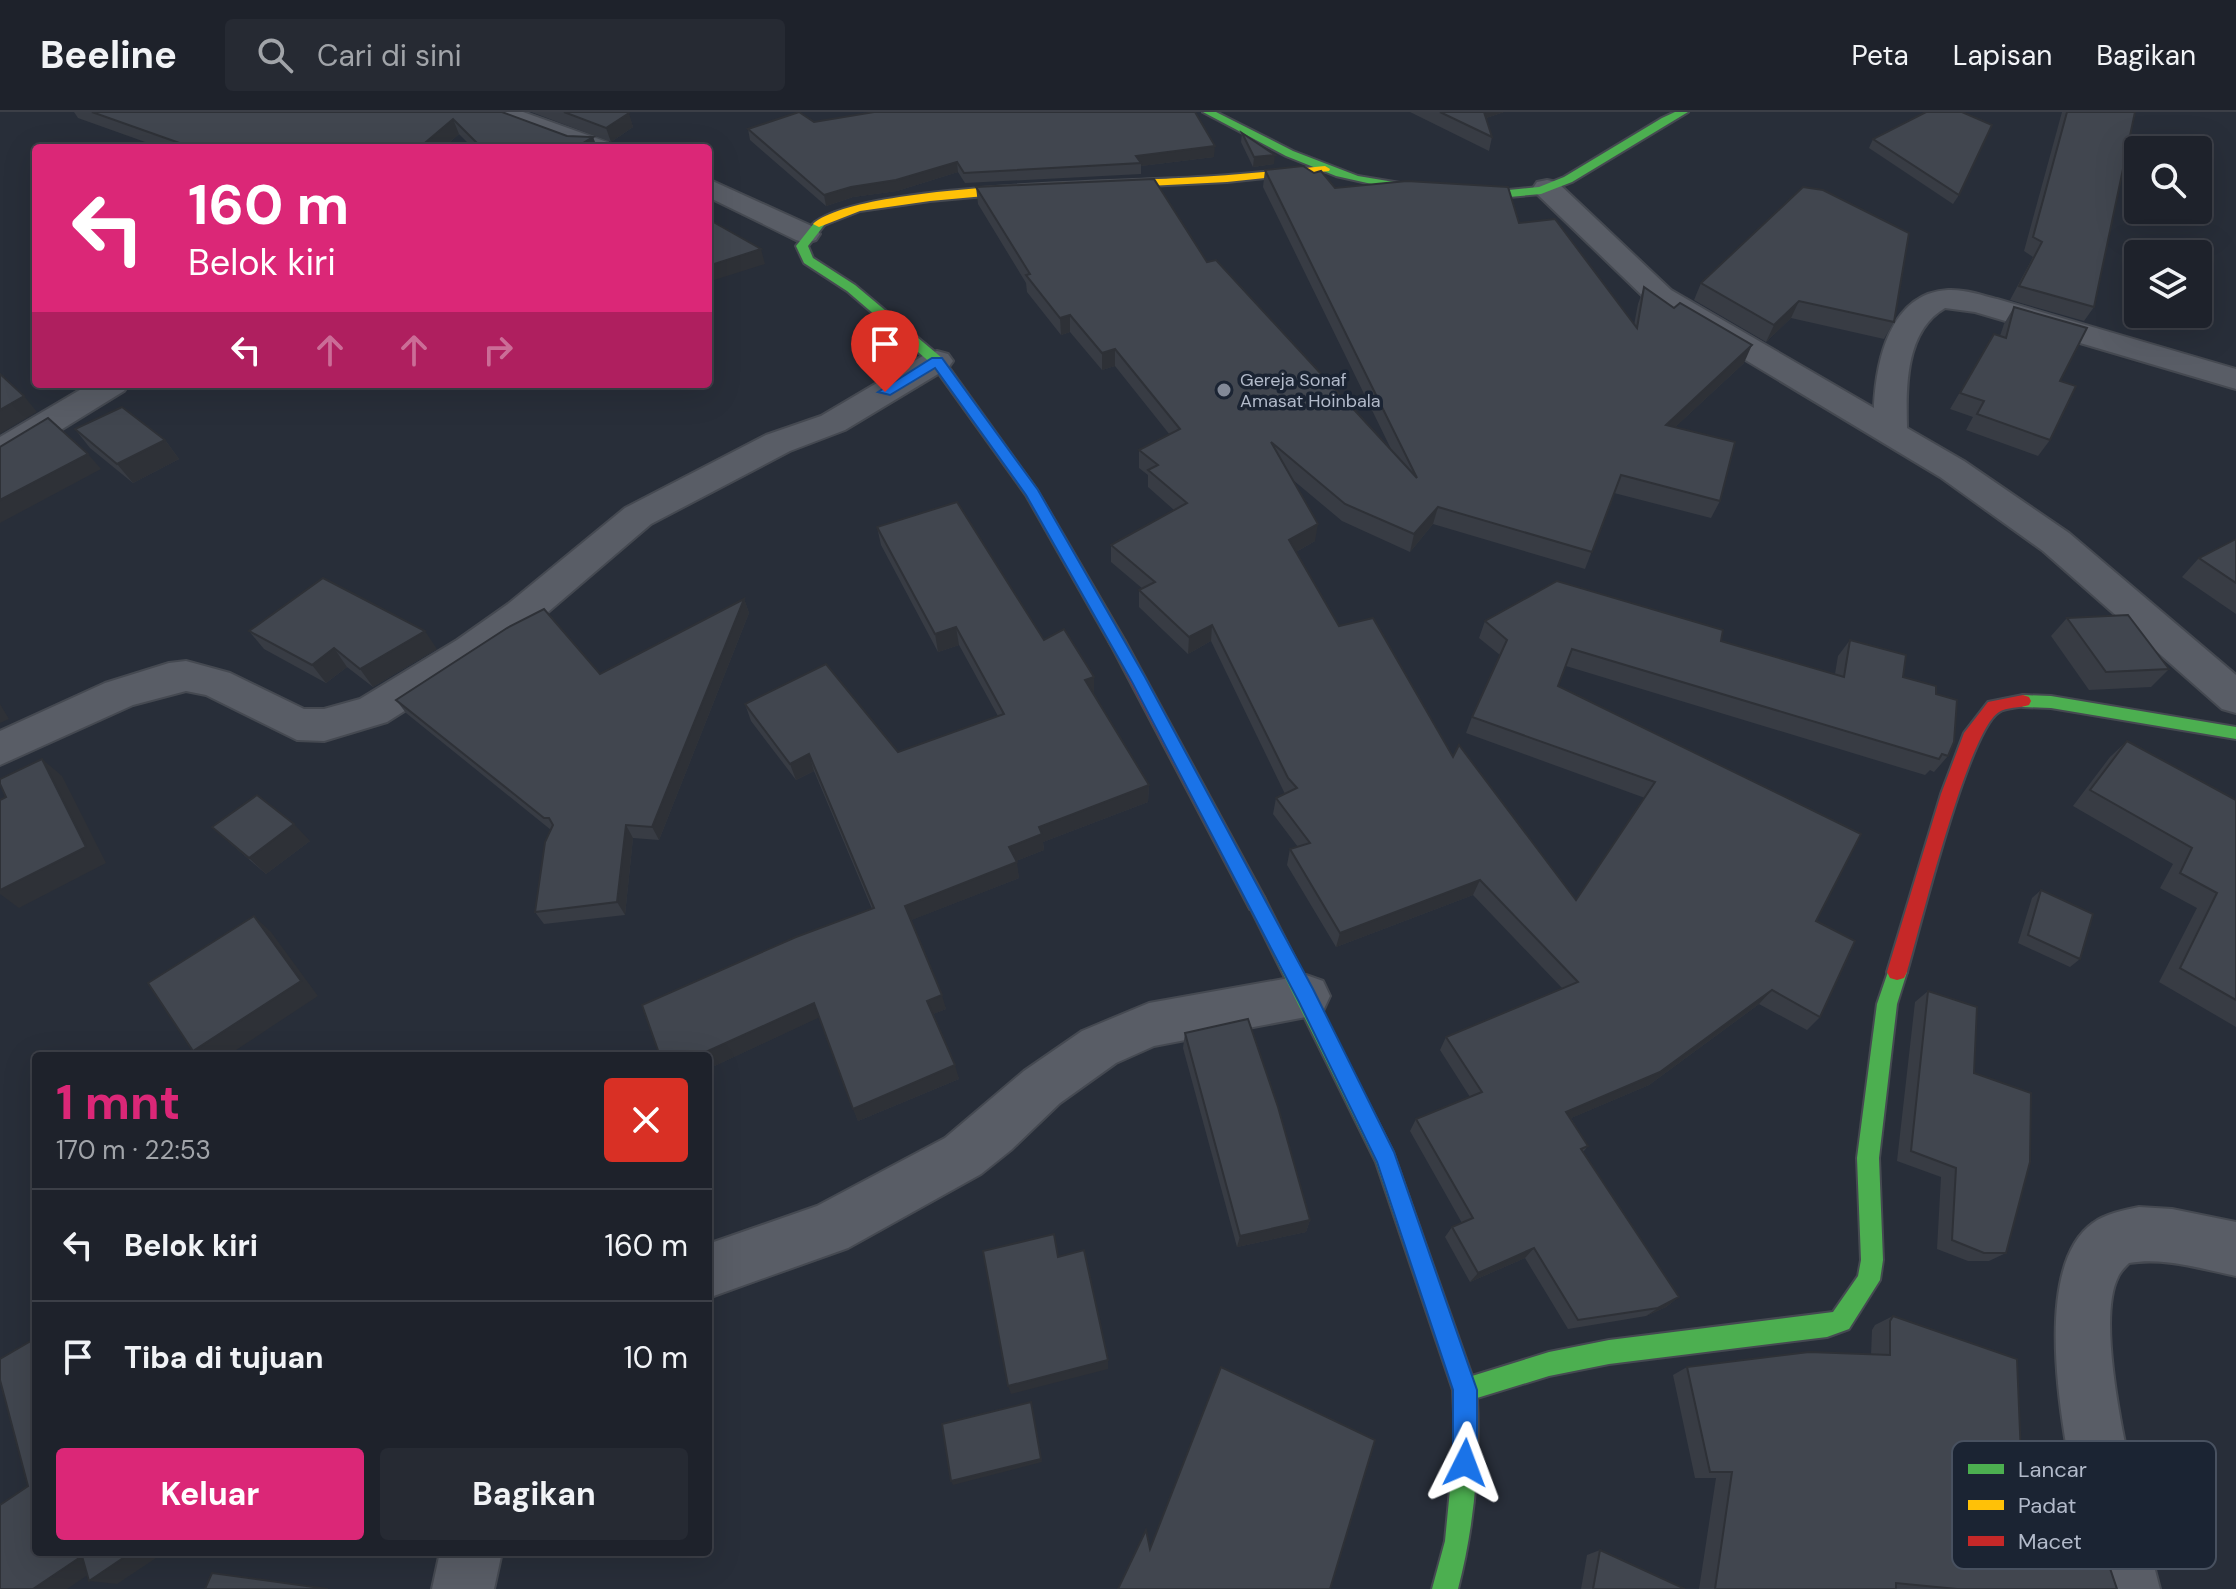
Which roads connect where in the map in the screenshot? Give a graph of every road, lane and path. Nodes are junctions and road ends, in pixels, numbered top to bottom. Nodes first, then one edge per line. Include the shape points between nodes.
1 (499, 112) edge
2 (1208, 112) edge
3 (1683, 112) edge
4 (561, 144) edge
5 (1325, 169) junction
6 (1547, 188) junction
7 (712, 189) edge
8 (806, 234) junction
9 (937, 361) junction
10 (2236, 379) edge
11 (106, 388) edge
12 (1890, 431) junction
13 (0, 452) edge
14 (2236, 698) edge
15 (2236, 733) edge
16 (0, 749) edge
17 (1306, 996) junction
18 (2236, 1249) edge
19 (712, 1270) edge
20 (1465, 1390) junction
21 (2094, 1441) edge
22 (470, 1556) edge
23 (2124, 1569) edge
24 (463, 1589) edge
25 (1445, 1589) edge
26 (2129, 1589) edge

1 - 4 street
2 - 5 street
3 - 6 street
5 - 6 street via 1433,191 1486,194
5 - 8 street via 1268,179 941,196 834,216
6 - 12 street via 1660,296
7 - 8 street
8 - 9 street via 802,246 808,260 851,288
9 - 16 street via 833,423 778,443 638,516 521,614 373,711 324,725 297,724 244,695 186,676 119,694
9 - 17 street via 1032,493 1140,682
10 - 12 street via 1987,306 1941,299 1918,313 1903,340 1889,399
11 - 13 street
12 - 14 street via 2056,542
15 - 20 street via 2051,702 2015,701 1994,706 1972,733 1887,1004 1868,1158 1872,1260 1869,1280 1841,1321 1609,1352
17 - 19 street via 1149,1025 1099,1047 1042,1087 963,1156 829,1229
17 - 20 street via 1386,1159
18 - 21 street via 2151,1234 2110,1243 2096,1258 2086,1290 2083,1366
20 - 25 street via 1467,1438 1458,1541
22 - 24 street
23 - 26 street

